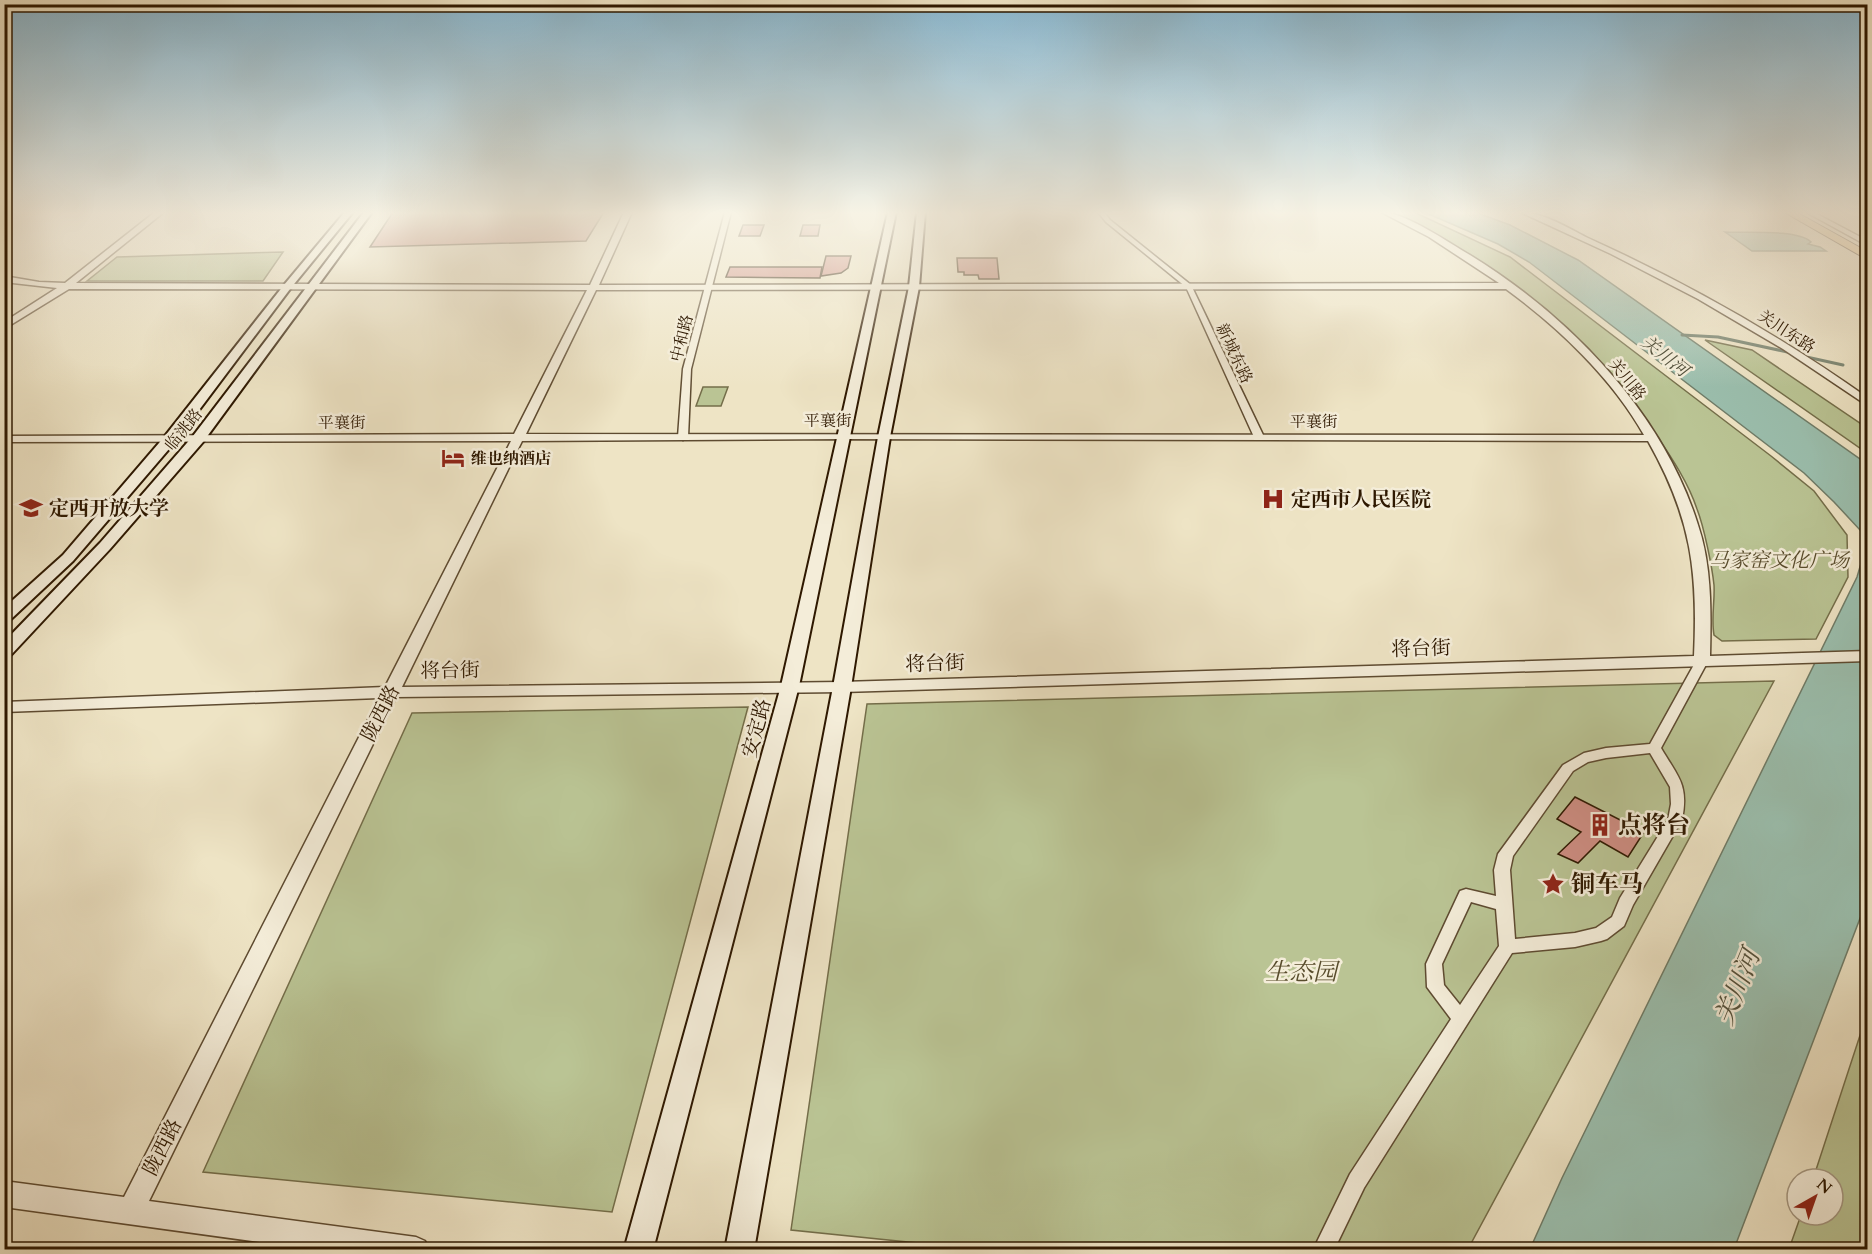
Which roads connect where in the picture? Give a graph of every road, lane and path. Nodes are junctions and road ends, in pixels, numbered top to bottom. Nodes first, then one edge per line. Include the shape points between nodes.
1 (86, 271) edge
2 (301, 271) edge
3 (323, 271) edge
4 (601, 271) edge
5 (713, 271) edge
6 (880, 271) edge
7 (916, 271) edge
8 (1170, 271) edge
9 (1485, 271) edge
10 (1651, 271) edge
11 (4, 279) edge
12 (67, 286) junction
13 (1189, 286) junction
14 (1508, 286) junction
15 (287, 287) junction
16 (708, 287) junction
17 (876, 287) junction
18 (914, 287) junction
19 (309, 288) junction
20 (593, 288) junction
21 (4, 326) edge
22 (1868, 403) edge
23 (844, 436) junction
24 (684, 437) junction
25 (884, 437) junction
26 (1259, 437) junction
27 (516, 438) junction
28 (1651, 438) junction
29 (4, 439) edge
30 (170, 439) junction
31 (198, 439) junction
32 (4, 617) edge
33 (4, 652) edge
34 (1868, 656) edge
35 (1702, 661) junction
36 (790, 686) junction
37 (842, 687) junction
38 (390, 692) junction
39 (4, 707) edge
40 (1654, 748) junction
41 (1504, 904) junction
42 (1507, 947) junction
43 (1461, 1019) junction
44 (4, 1194) edge
45 (130, 1212) junction
46 (416, 1250) edge
47 (638, 1250) edge
48 (740, 1250) edge
49 (1323, 1250) edge

1 - 12 street
2 - 15 main road, 临洮路
3 - 19 main road, 临洮路
4 - 20 street, 陇西路
5 - 16 street, 中和路
6 - 17 main road, 安定路
7 - 18 main road
8 - 13 street, 新城东路
9 - 14 street, 关川路
10 - 22 street, 关川东路 via 1733,315
11 - 12 street
12 - 15 street
12 - 21 street
13 - 14 street
13 - 18 street
13 - 26 street, 新城东路
14 - 28 street, 关川路 via 1583,351 1625,398
15 - 19 street
15 - 30 main road, 临洮路
16 - 17 street
16 - 20 street
16 - 24 street, 中和路 via 687,369
17 - 18 street
17 - 23 main road, 安定路
18 - 25 main road
19 - 20 street
19 - 31 main road, 临洮路
20 - 27 street, 陇西路
23 - 24 street, 平襄街
23 - 25 street, 平襄街
23 - 36 main road, 安定路
24 - 27 street, 平襄街
25 - 26 street, 平襄街
25 - 37 main road
26 - 28 street, 平襄街
27 - 31 street, 平襄街
27 - 38 street, 陇西路
28 - 35 street, 关川路 via 1678,487 1692,527 1704,603
29 - 30 street, 平襄街
30 - 31 street, 平襄街
30 - 32 main road, 临洮路 via 68,558
31 - 33 main road, 临洮路 via 105,546
34 - 35 street, 将台街
35 - 37 street, 将台街
35 - 40 street
36 - 37 street, 将台街
36 - 38 street, 将台街
36 - 47 main road, 安定路
37 - 48 main road
38 - 39 street, 将台街
38 - 45 street, 陇西路
40 - 41 street via 1584,758 1568,768 1506,854 1502,870
40 - 42 street via 1677,787 1677,812 1618,921 1601,934
41 - 42 street
41 - 43 street via 1466,895 1434,964 1436,987
42 - 43 street
43 - 49 street via 1357,1181
44 - 45 street
45 - 46 street

